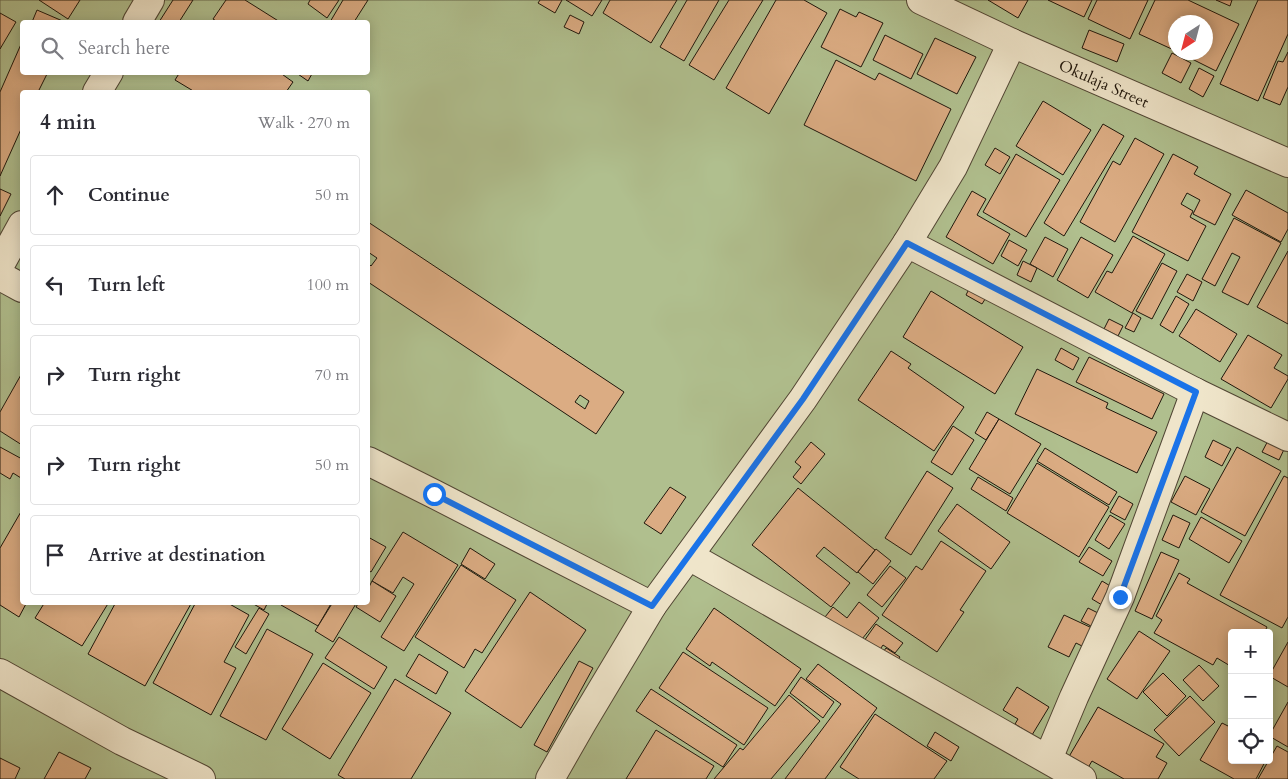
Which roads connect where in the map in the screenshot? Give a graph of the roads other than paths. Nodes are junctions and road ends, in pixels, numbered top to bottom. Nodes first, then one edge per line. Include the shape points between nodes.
1 (150, 0) edge
2 (921, 0) edge
3 (138, 20) edge
4 (1012, 43) junction
5 (107, 75) edge
6 (99, 90) edge
7 (1288, 163) edge
8 (20, 230) edge
9 (907, 243) junction
10 (0, 265) edge
11 (0, 276) edge
12 (20, 287) edge
13 (1196, 392) junction
14 (1288, 438) edge
15 (370, 463) edge
16 (689, 556) junction
17 (652, 606) junction
18 (0, 673) edge
19 (1048, 759) junction
20 (201, 779) edge
21 (550, 779) edge
22 (1082, 779) edge

1 - 3 street
2 - 4 street, Okulaja Street
4 - 7 street, Okulaja Street
4 - 9 street via 953,167
5 - 6 street
8 - 10 street
9 - 13 street
9 - 16 street via 803,399
11 - 12 street
13 - 14 street
13 - 19 street via 1120,597
15 - 17 street
16 - 17 street
16 - 19 street
17 - 21 street
18 - 20 street via 122,741
19 - 22 street

